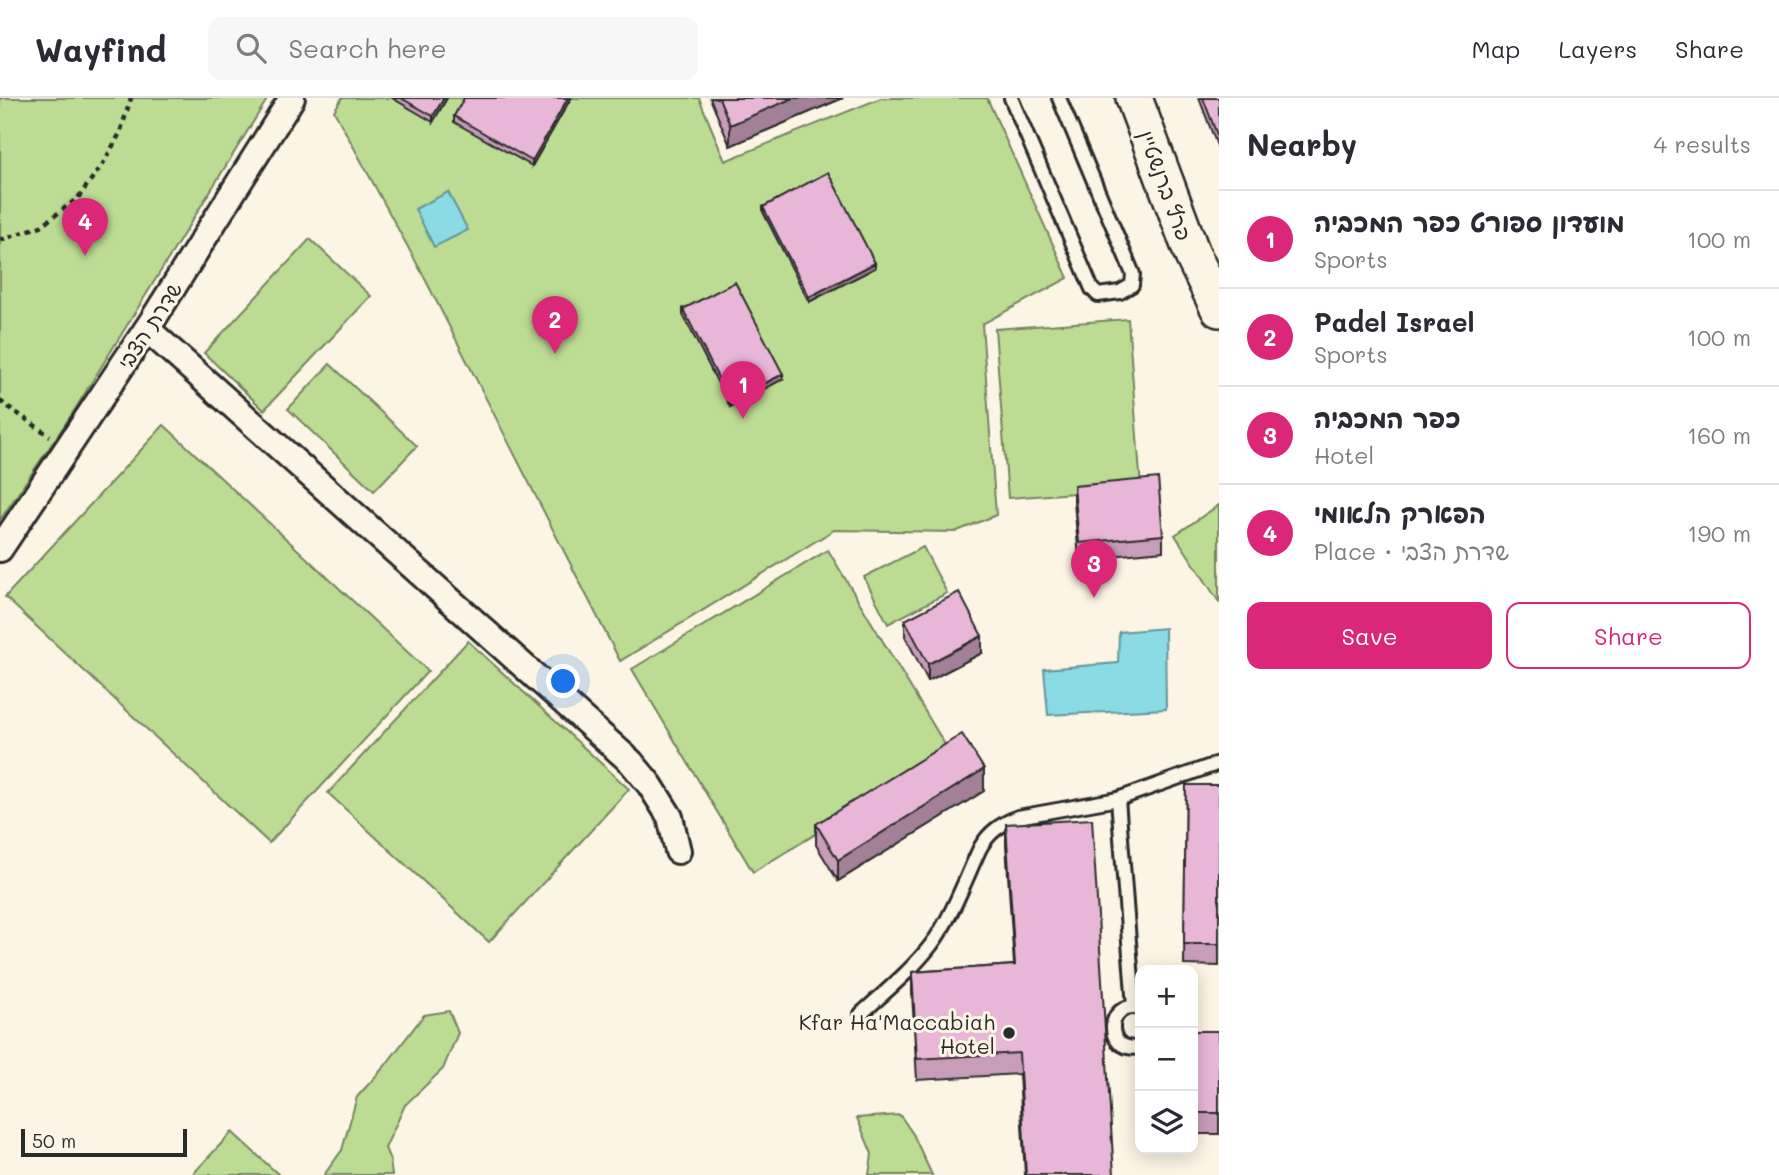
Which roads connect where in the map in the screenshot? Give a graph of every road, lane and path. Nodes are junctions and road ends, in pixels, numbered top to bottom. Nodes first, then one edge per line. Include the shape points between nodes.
1 (131, 98) edge
2 (292, 98) edge
3 (1011, 98) edge
4 (1059, 98) edge
5 (1134, 98) edge
6 (0, 239) edge
7 (1219, 309) edge
8 (147, 329) junction
9 (0, 401) edge
10 (68, 449) junction
11 (0, 549) edge
12 (1219, 763) edge
13 (1118, 799) junction
14 (678, 851) dead end
15 (1135, 985) edge
16 (1135, 1007) edge
17 (861, 1014) dead end
18 (1135, 1048) edge

1 - 6 path via 115,143 78,198 41,226
2 - 8 street, שדרת הצבי
3 - 4 lane via 1091,289 1098,295 1120,292 1132,285 1133,274
5 - 7 street, פרץ ברנשטיין via 1193,256
8 - 10 street, שדרת הצבי
8 - 14 street via 631,762 670,817
9 - 10 path
10 - 11 street, שדרת הצבי
12 - 13 lane
13 - 15 lane
13 - 17 lane via 1017,817 988,835 932,944
16 - 18 lane via 1121,1010 1113,1029 1118,1042

